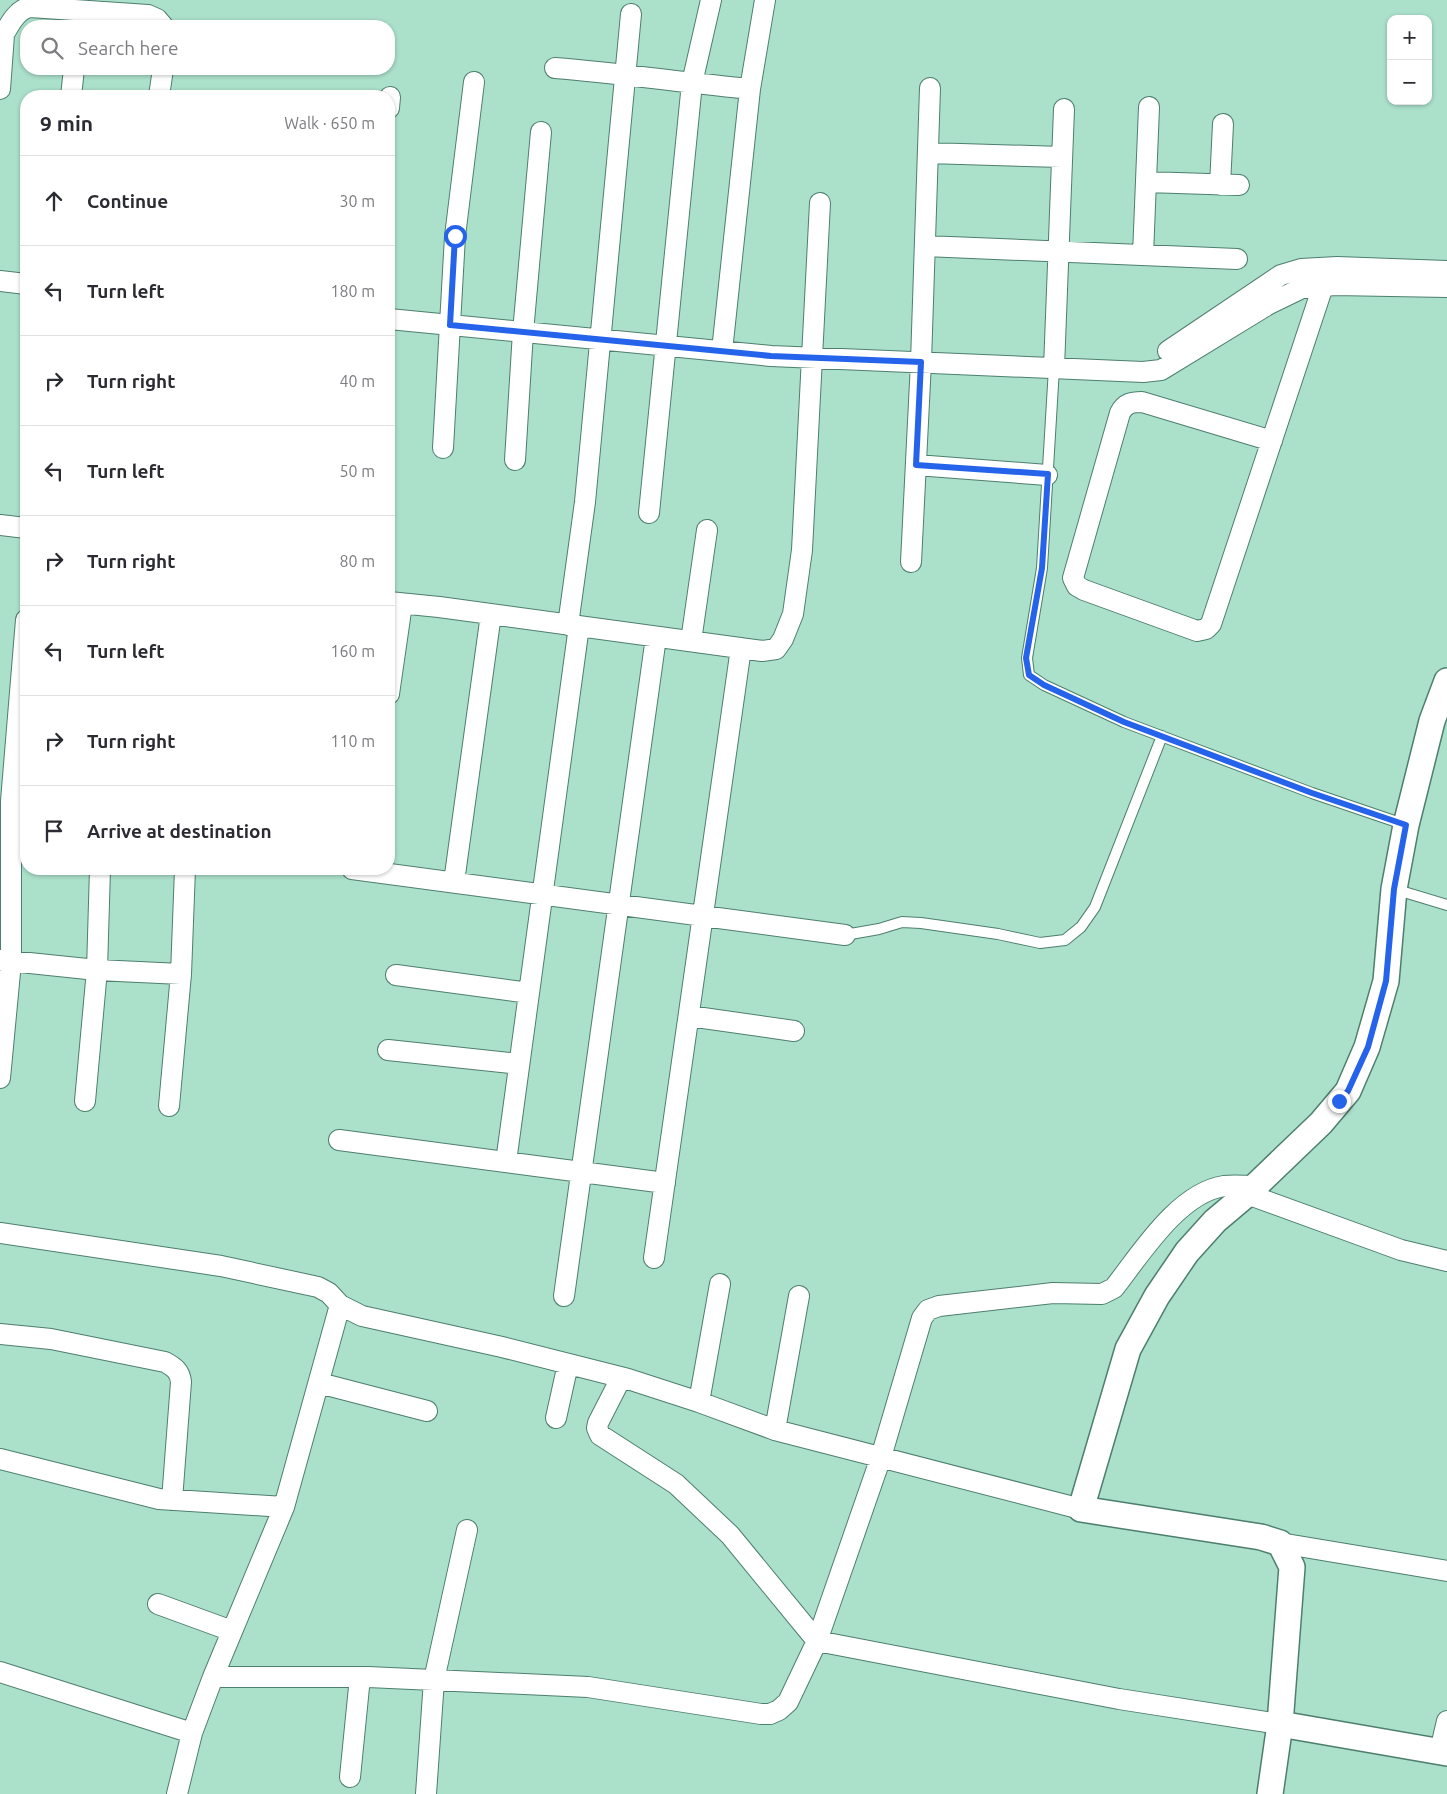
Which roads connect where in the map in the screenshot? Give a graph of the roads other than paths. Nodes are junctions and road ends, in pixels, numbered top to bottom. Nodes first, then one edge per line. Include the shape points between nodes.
1 (711, 0) edge
2 (765, 0) edge
3 (631, 14) dead end
4 (78, 18) edge
5 (157, 20) edge
6 (2, 38) edge
7 (555, 68) dead end
8 (626, 74) junction
9 (74, 75) edge
10 (162, 75) edge
11 (474, 82) dead end
12 (692, 84) junction
13 (930, 88) dead end
14 (0, 89) edge
15 (750, 89) junction
16 (72, 90) edge
17 (160, 90) edge
18 (1149, 107) dead end
19 (1064, 109) dead end
20 (1223, 124) dead end
21 (540, 132) dead end
22 (928, 153) junction
23 (1062, 157) junction
24 (1146, 182) junction
25 (820, 203) dead end
26 (925, 246) junction
27 (1058, 252) junction
28 (1142, 255) junction
29 (1237, 259) dead end
30 (1447, 271) edge
31 (0, 281) edge
32 (20, 283) edge
33 (1323, 286) junction
34 (1447, 287) edge
35 (395, 320) edge
36 (450, 325) junction
37 (523, 332) junction
38 (601, 339) junction
39 (665, 345) junction
40 (722, 351) junction
41 (812, 357) junction
42 (921, 362) junction
43 (1054, 368) junction
44 (1147, 371) junction
45 (1142, 402) junction
46 (1272, 442) junction
47 (443, 448) dead end
48 (515, 460) dead end
49 (916, 465) junction
50 (1048, 474) junction
51 (649, 513) dead end
52 (0, 525) edge
53 (20, 527) edge
54 (707, 530) dead end
55 (911, 562) dead end
56 (395, 603) edge
57 (491, 614) junction
58 (574, 625) junction
59 (656, 637) junction
60 (692, 641) junction
61 (741, 648) junction
62 (1447, 681) edge
63 (20, 698) edge
64 (1162, 736) junction
65 (12, 801) edge
66 (1406, 825) junction
67 (395, 874) edge
68 (100, 875) edge
69 (185, 875) edge
70 (454, 882) junction
71 (1394, 889) junction
72 (542, 894) junction
73 (618, 904) junction
74 (1447, 905) edge
75 (703, 916) junction
76 (845, 935) joint
77 (6, 961) edge
78 (97, 970) junction
79 (181, 974) junction
80 (396, 975) dead end
81 (529, 993) junction
82 (689, 1016) junction
83 (794, 1030) dead end
84 (388, 1050) dead end
85 (519, 1064) junction
86 (0, 1078) edge
87 (85, 1101) dead end
88 (169, 1106) dead end
89 (339, 1140) dead end
90 (506, 1162) junction
91 (581, 1172) junction
92 (665, 1183) junction
93 (1251, 1190) junction
94 (0, 1233) edge
95 (654, 1258) dead end
96 (1447, 1260) edge
97 (720, 1284) dead end
98 (564, 1296) dead end
99 (799, 1296) dead end
100 (340, 1306) junction
101 (0, 1334) edge
102 (568, 1364) junction
103 (621, 1378) junction
104 (319, 1383) junction
105 (700, 1402) junction
106 (427, 1410) dead end
107 (556, 1418) dead end
108 (775, 1430) junction
109 (881, 1456) junction
110 (0, 1459) edge
111 (172, 1500) junction
112 (284, 1507) junction
113 (1081, 1509) junction
114 (467, 1530) dead end
115 (1280, 1543) junction
116 (1447, 1570) edge
117 (158, 1604) dead end
118 (232, 1631) junction
119 (817, 1641) junction
120 (0, 1672) edge
121 (213, 1677) junction
122 (360, 1677) junction
123 (434, 1680) junction
124 (1447, 1721) edge
125 (1280, 1724) junction
126 (192, 1733) junction
127 (1444, 1752) edge
128 (350, 1777) dead end
129 (176, 1794) edge
130 (426, 1794) edge
131 (1270, 1794) edge

1 - 12 street
2 - 15 street
3 - 8 street
4 - 5 street via 148,15
4 - 6 street via 30,7 23,9
6 - 14 street
7 - 8 street
8 - 12 street
8 - 38 street
9 - 16 street
10 - 17 street
11 - 36 street via 455,236
12 - 15 street
12 - 39 street
13 - 22 street
15 - 40 street
18 - 24 street
19 - 23 street
20 - 24 street via 1230,185
21 - 37 street
22 - 23 street
22 - 26 street
23 - 27 street
24 - 28 street
25 - 41 street
26 - 27 street
26 - 42 street
27 - 28 street
27 - 43 street
28 - 29 street
30 - 44 street via 1337,267 1301,269 1281,275 1155,359
31 - 32 street
33 - 34 street
33 - 44 street via 1302,288 1269,304 1161,370
33 - 46 street
35 - 36 street
36 - 37 street
36 - 47 street
37 - 38 street
37 - 48 street
38 - 39 street
38 - 58 street
39 - 40 street
39 - 51 street
40 - 41 street
41 - 42 street
41 - 61 street via 802,550 793,614 776,649
42 - 43 street
42 - 49 street
43 - 44 street
43 - 50 lane
44 - 45 street
45 - 46 street
45 - 46 street via 1124,406 1120,413 1073,578 1084,590 1197,630 1206,629 1211,624
49 - 50 street
49 - 55 street
50 - 64 lane via 1042,568 1026,658 1029,675 1115,718
52 - 53 street
54 - 60 street
56 - 57 street
57 - 58 street
57 - 70 street
58 - 59 street
58 - 72 street
59 - 60 street
59 - 73 street
60 - 61 street
61 - 75 street
62 - 66 street via 1432,721
63 - 65 street
64 - 66 lane
64 - 76 lane via 1095,907 1081,927 1065,940 1040,943 998,934 902,922
65 - 77 street
66 - 71 street
67 - 70 street
68 - 78 street
69 - 79 street
70 - 72 street
71 - 74 lane
71 - 93 street via 1386,981 1368,1047 1348,1091
72 - 73 street
72 - 81 street
73 - 75 street
73 - 91 street
75 - 76 street
75 - 82 street
77 - 78 street
77 - 86 street
78 - 79 street
78 - 87 street
79 - 88 street
80 - 81 street
81 - 85 street
82 - 83 street
82 - 92 street
84 - 85 street
85 - 90 street
89 - 90 street
90 - 91 street
91 - 92 street
91 - 98 street
92 - 95 street
93 - 96 street via 1401,1250
93 - 109 street via 1225,1186 1199,1195 1149,1240 1109,1292 1053,1293 928,1310 922,1318
93 - 113 street via 1215,1221 1187,1252 1157,1296 1128,1349
94 - 100 street via 222,1266 318,1287 329,1293
97 - 105 street
99 - 108 street
100 - 102 street via 362,1316
100 - 104 street
101 - 111 street via 51,1339 165,1362 174,1367 181,1374 181,1382
102 - 103 street
102 - 107 street
103 - 105 street
103 - 119 street via 598,1423 600,1434 676,1484 724,1528
104 - 106 street
104 - 112 street
105 - 108 street
108 - 109 street
109 - 113 street
109 - 119 street
110 - 111 street
111 - 112 street
112 - 118 street
113 - 115 street via 1261,1537
114 - 123 street
115 - 116 street
115 - 125 street via 1292,1567
117 - 118 street
118 - 121 street
119 - 123 street via 788,1702 770,1714 588,1687
119 - 125 street via 1119,1699
120 - 126 street
121 - 122 street
121 - 126 street
122 - 123 street
122 - 128 street
123 - 130 street
124 - 127 street
125 - 127 street
125 - 131 street
126 - 129 street

